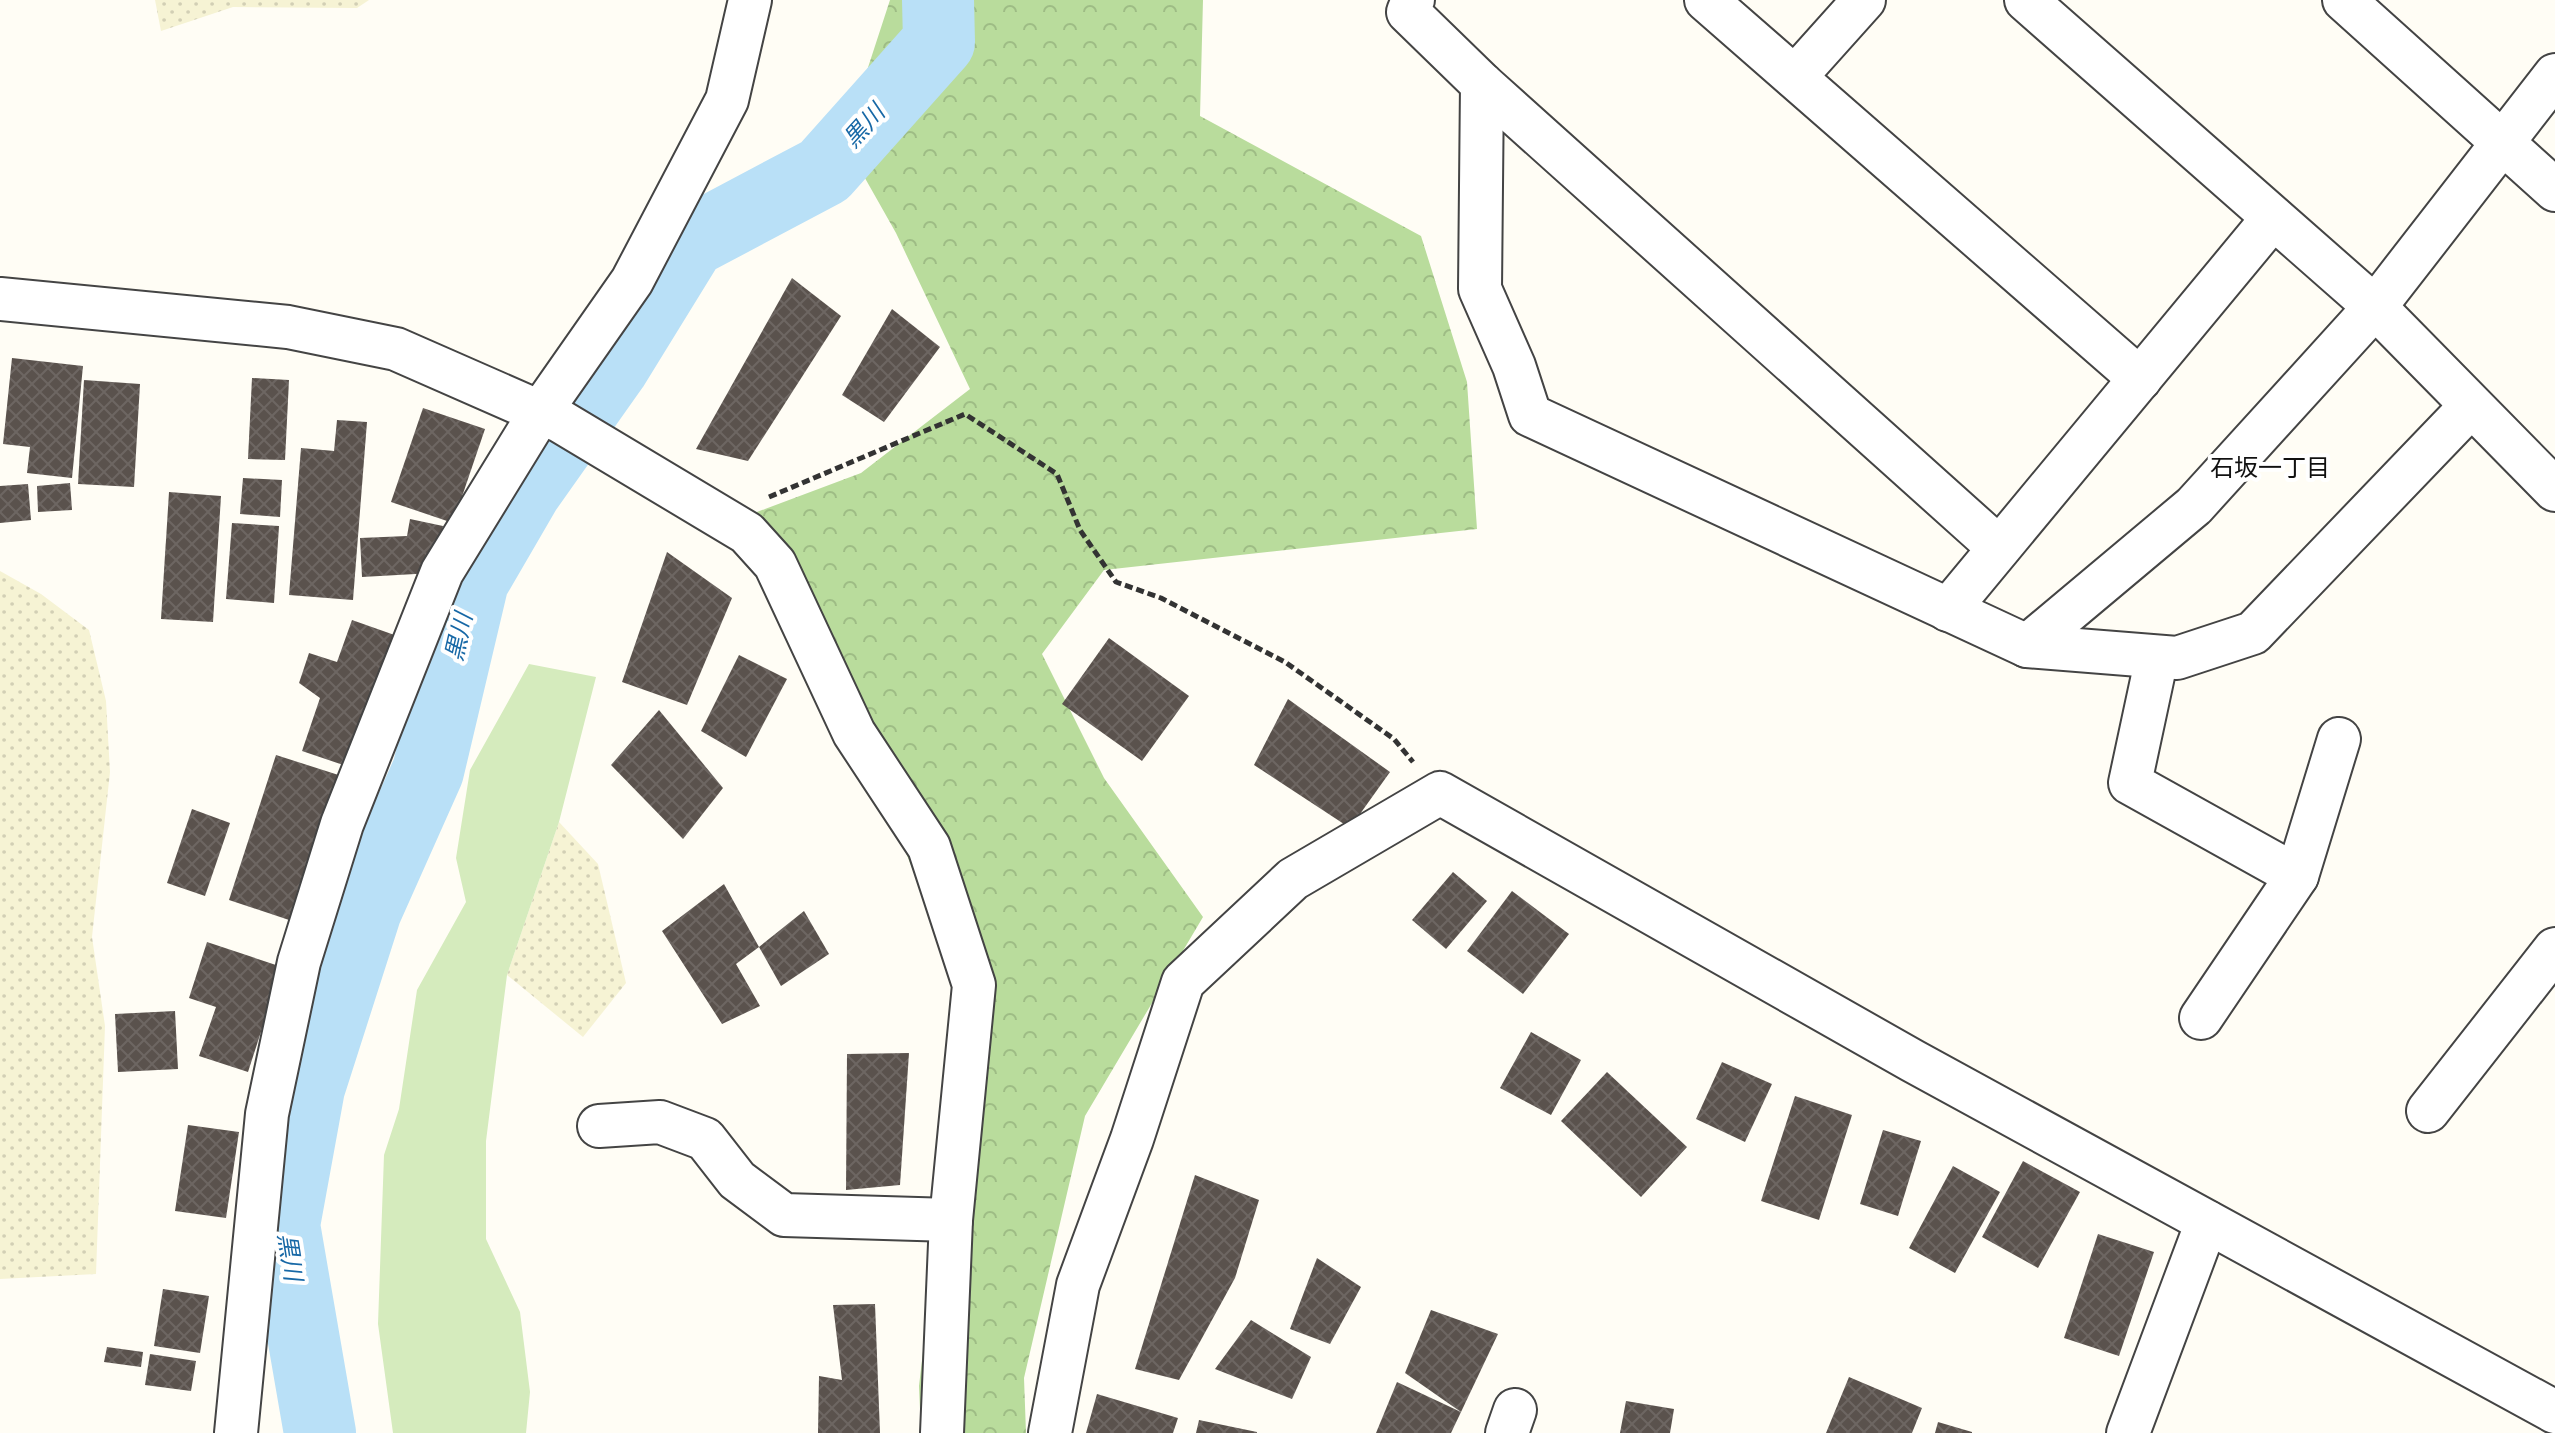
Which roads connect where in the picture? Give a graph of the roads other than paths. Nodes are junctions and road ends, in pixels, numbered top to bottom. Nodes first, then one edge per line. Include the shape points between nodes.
1 (750, 0) edge
2 (1413, 0) edge
3 (1706, 0) edge
4 (1864, 0) edge
5 (2026, 0) edge
6 (2344, 0) edge
7 (2555, 75) edge
8 (1795, 77) junction
9 (1482, 84) junction
10 (2503, 142) junction
11 (2555, 190) edge
12 (2273, 218) junction
13 (0, 299) edge
14 (2375, 307) junction
15 (2140, 379) junction
16 (2470, 407) junction
17 (551, 416) junction
18 (2555, 490) edge
19 (1999, 548) junction
20 (1948, 610) junction
21 (2027, 646) junction
22 (2157, 657) junction
23 (2339, 739) dead end
24 (2297, 876) junction
25 (2555, 949) edge
26 (2201, 1018) dead end
27 (2428, 1111) dead end
28 (599, 1126) dead end
29 (951, 1220) junction
30 (2207, 1222) junction
31 (2554, 1409) edge
32 (236, 1433) edge
33 (942, 1433) edge
34 (1050, 1433) edge
35 (2128, 1433) edge

1 - 17 street via 727,100 632,281
2 - 9 street via 1408,12
3 - 8 street
4 - 8 street
5 - 12 street
6 - 10 street
7 - 10 street
8 - 15 street
9 - 19 street
9 - 20 street via 1480,289 1530,415
10 - 11 street
10 - 14 street
12 - 14 street
12 - 15 street
13 - 17 street via 288,327 381,345
14 - 16 street
14 - 21 street via 2194,506
15 - 19 street
16 - 18 street
16 - 22 street via 2253,633 2177,658
17 - 29 street via 747,533 775,564 854,733 929,847 974,985
17 - 32 street via 442,572 342,824 299,962 267,1114
19 - 20 street
20 - 21 street
21 - 22 street
22 - 24 street via 2130,783
23 - 24 street
24 - 26 street
25 - 27 street
28 - 29 street via 660,1122 705,1139 737,1180 784,1215
29 - 33 street
30 - 31 street
30 - 34 street via 1440,793 1293,879 1183,982 1078,1285
30 - 35 street

